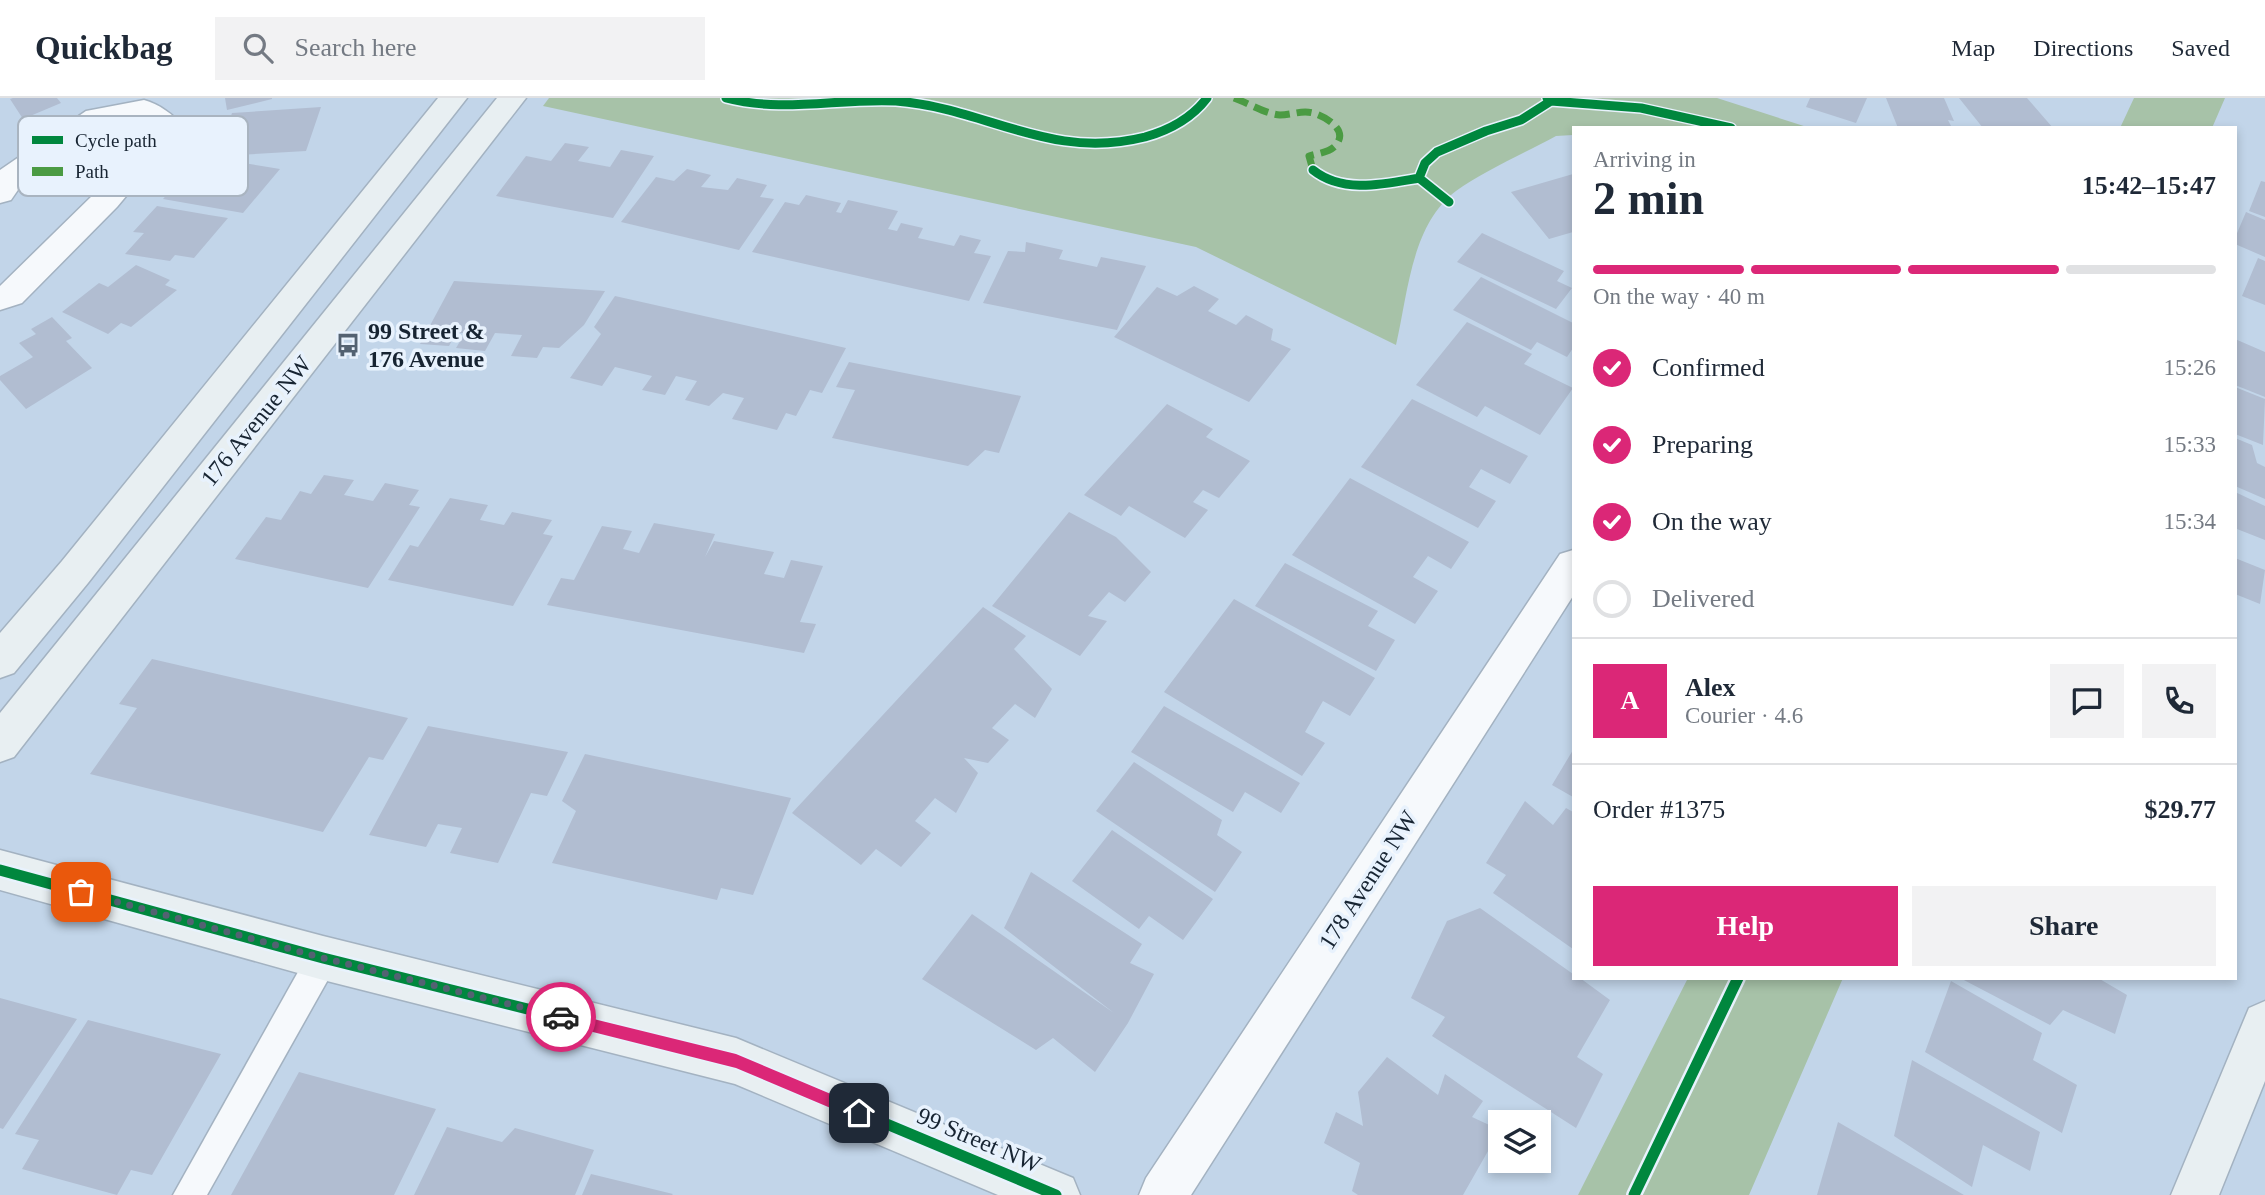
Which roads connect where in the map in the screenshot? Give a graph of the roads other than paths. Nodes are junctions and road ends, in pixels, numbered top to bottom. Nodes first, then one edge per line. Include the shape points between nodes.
1 (453, 98) edge
2 (512, 98) edge
3 (107, 116) edge
4 (153, 116) edge
5 (109, 196) edge
6 (0, 298) edge
7 (1572, 567) edge
8 (0, 661) edge
9 (0, 744) edge
10 (0, 870) edge
11 (323, 958) junction
12 (2265, 1024) edge
13 (189, 1195) edge
14 (1056, 1195) edge
15 (1163, 1195) edge
16 (2195, 1195) edge

1 - 8 street, 176 Avenue NW
2 - 9 street, 176 Avenue NW
3 - 4 street via 144,109
5 - 6 street via 11,295
7 - 15 street, 178 Avenue NW
10 - 11 street, 99 Street NW
11 - 13 lane
11 - 14 street, 99 Street NW via 736,1061
12 - 16 street

